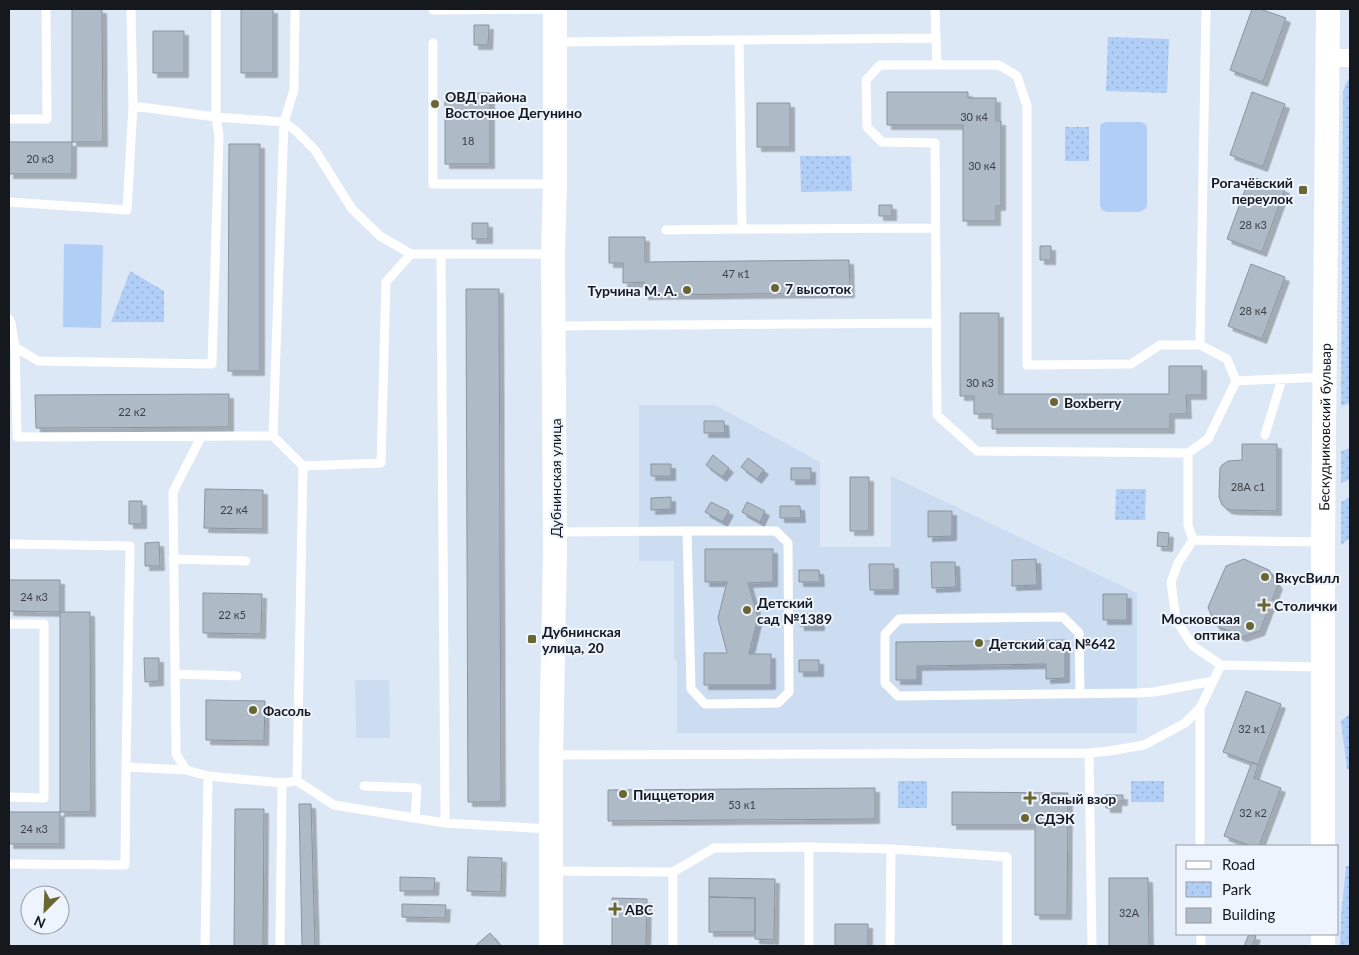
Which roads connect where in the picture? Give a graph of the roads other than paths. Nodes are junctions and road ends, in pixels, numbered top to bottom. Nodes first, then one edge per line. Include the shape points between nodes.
1 (46, 9) edge
2 (131, 9) edge
3 (216, 9) edge
4 (295, 9) edge
5 (433, 9) edge
6 (555, 9) edge
7 (936, 9) edge
8 (1206, 9) edge
9 (1328, 9) edge
10 (936, 38) junction
11 (739, 40) junction
12 (555, 42) junction
13 (433, 43) dead end
14 (1339, 58) edge
15 (937, 65) junction
16 (133, 106) junction
17 (216, 116) junction
18 (9, 120) edge
19 (284, 122) junction
20 (555, 184) junction
21 (9, 202) edge
22 (936, 228) junction
23 (742, 229) junction
24 (666, 230) dead end
25 (411, 254) junction
26 (441, 254) junction
27 (553, 254) junction
28 (9, 319) edge
29 (936, 323) junction
30 (554, 326) junction
31 (1200, 345) junction
32 (15, 347) junction
33 (1324, 377) junction
34 (1282, 379) junction
35 (1236, 381) junction
36 (12, 396) edge
37 (1265, 435) dead end
38 (201, 436) junction
39 (273, 436) junction
40 (1188, 453) junction
41 (303, 466) junction
42 (687, 531) junction
43 (555, 532) junction
44 (1192, 540) junction
45 (1323, 542) junction
46 (9, 544) edge
47 (173, 560) junction
48 (246, 561) dead end
49 (9, 624) edge
50 (1221, 665) junction
51 (1323, 667) junction
52 (175, 674) junction
53 (237, 676) dead end
54 (1213, 681) junction
55 (1080, 693) junction
56 (1200, 708) junction
57 (1089, 753) junction
58 (552, 755) junction
59 (126, 767) junction
60 (186, 770) junction
61 (208, 776) junction
62 (297, 781) junction
63 (282, 783) junction
64 (364, 786) dead end
65 (9, 797) edge
66 (415, 818) junction
67 (444, 823) junction
68 (551, 829) junction
69 (1200, 845) edge
70 (1323, 845) edge
71 (809, 847) junction
72 (891, 849) junction
73 (9, 864) edge
74 (551, 871) junction
75 (673, 872) junction
76 (205, 946) edge
77 (280, 946) edge
78 (551, 946) edge
79 (673, 946) edge
80 (809, 946) edge
81 (890, 946) edge
82 (1007, 946) edge
83 (1092, 946) edge

1 - 18 lane via 47,119
2 - 16 lane
3 - 17 lane
4 - 19 lane via 294,90
5 - 6 lane
6 - 12 main road, Дубнинская улица
7 - 10 lane
8 - 31 lane
9 - 14 main road, Бескудниковский бульвар
10 - 11 lane
10 - 15 lane
11 - 12 lane
11 - 23 lane
12 - 20 main road, Дубнинская улица
13 - 20 lane via 433,184
14 - 33 main road, Бескудниковский бульвар
15 - 22 lane via 880,65 866,80 867,127 882,142 935,143
15 - 31 lane via 999,65 1017,76 1027,106 1027,365 1131,364 1160,345
16 - 17 lane
16 - 21 lane via 127,210
17 - 19 lane
17 - 32 lane via 219,136 212,364 38,360
19 - 25 lane via 315,150 352,209 380,236
19 - 39 lane
20 - 27 main road, Дубнинская улица
22 - 23 lane
22 - 29 lane
23 - 24 lane
25 - 26 lane
25 - 41 lane via 386,282 381,462
26 - 27 lane
26 - 67 lane
27 - 30 main road, Дубнинская улица
28 - 32 lane
29 - 30 lane
29 - 40 lane via 937,415 977,451
30 - 43 main road, Дубнинская улица
31 - 35 lane via 1227,360
32 - 36 lane
33 - 34 lane
33 - 45 main road, Бескудниковский бульвар
34 - 35 lane
34 - 37 lane
35 - 40 lane via 1208,439
36 - 38 lane via 17,437
38 - 39 lane
38 - 47 lane via 173,492
39 - 41 lane
40 - 44 lane via 1188,525
41 - 62 lane
42 - 42 lane via 691,689 705,704 778,703 789,692 788,543 776,531
42 - 43 lane
43 - 58 main road, Дубнинская улица
44 - 45 lane
44 - 50 lane via 1171,582 1176,620 1193,646
45 - 51 main road, Бескудниковский бульвар
46 - 59 lane via 130,546
47 - 48 lane
47 - 52 lane
49 - 65 lane via 44,624 44,798
50 - 51 lane
50 - 54 lane
51 - 70 main road, Бескудниковский бульвар
52 - 53 lane
52 - 60 lane via 176,754
54 - 55 lane via 1154,692
54 - 56 lane
55 - 55 lane via 898,696 885,683 884,634 899,619 1063,617 1079,633
56 - 57 lane via 1185,723 1144,745
56 - 69 lane
57 - 58 lane
57 - 83 lane
58 - 68 main road, Дубнинская улица
59 - 60 lane
59 - 73 lane via 125,865
60 - 61 lane
61 - 63 lane
61 - 76 lane
62 - 63 lane
62 - 66 lane via 334,806
63 - 77 lane
64 - 66 lane via 417,788
66 - 67 lane
67 - 68 lane
68 - 74 main road, Дубнинская улица
71 - 72 lane
71 - 75 lane via 714,848
71 - 80 lane
72 - 81 lane
72 - 82 lane via 1007,857
74 - 75 lane
74 - 78 main road, Дубнинская улица
75 - 79 lane

